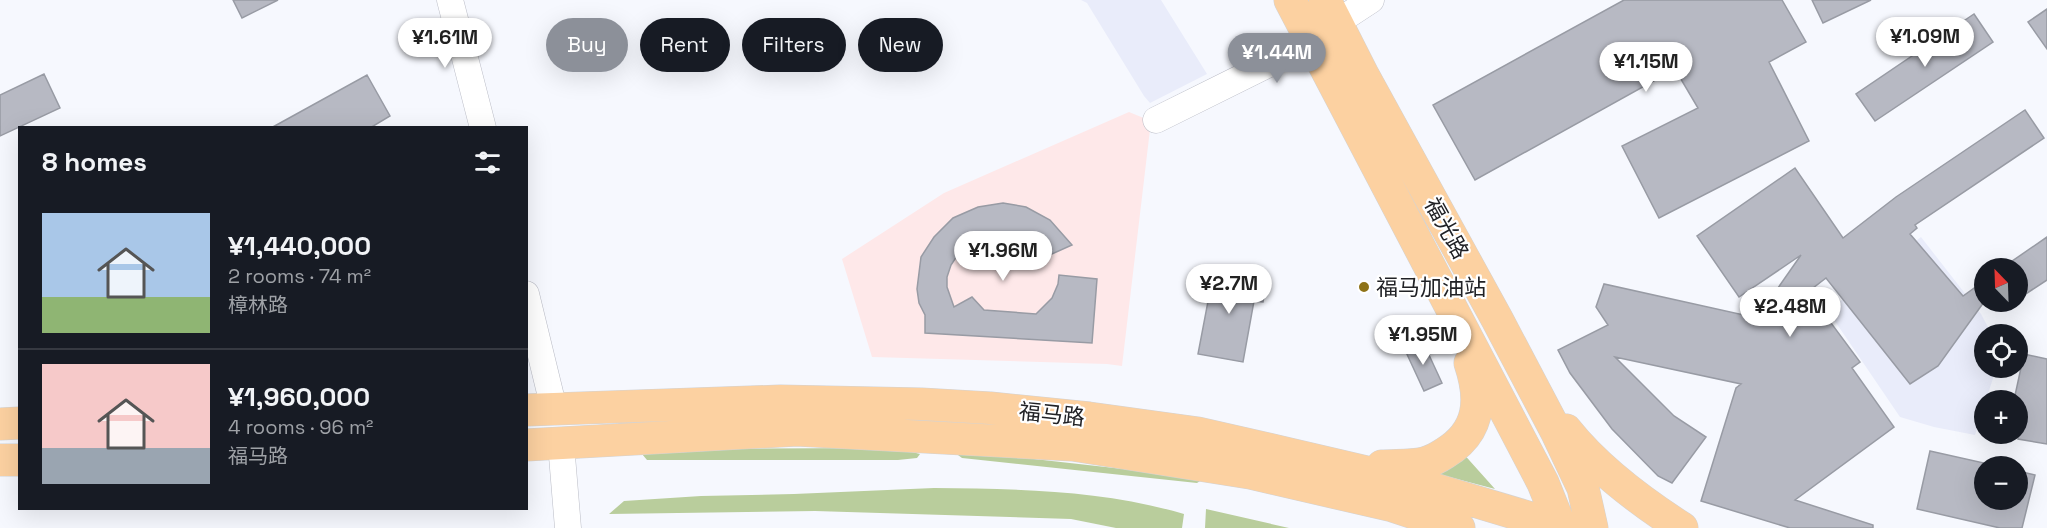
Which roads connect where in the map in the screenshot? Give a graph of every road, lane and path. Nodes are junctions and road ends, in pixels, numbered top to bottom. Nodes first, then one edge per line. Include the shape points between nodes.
1 (450, 0) edge
2 (1290, 0) edge
3 (1371, 0) edge
4 (1330, 11) edge
5 (1310, 39) junction
6 (1156, 120) dead end
7 (482, 126) edge
8 (528, 311) edge
9 (1452, 311) junction
10 (1535, 392) junction
11 (540, 410) edge
12 (18, 423) edge
13 (0, 424) edge
14 (561, 444) junction
15 (528, 445) edge
16 (0, 460) edge
17 (18, 460) edge
18 (1342, 467) junction
19 (1393, 506) junction
20 (568, 528) edge
21 (1426, 528) edge
22 (1459, 528) edge
23 (1562, 528) edge
24 (1592, 528) edge
25 (1682, 528) edge

1 - 7 street
2 - 5 main road, 福光路
3 - 4 street
4 - 5 street
4 - 10 main road, 福光路
5 - 6 street via 1287,55
5 - 9 main road, 福光路
8 - 11 street
9 - 18 main road via 1478,391 1477,410 1463,439 1427,463
9 - 23 main road, 福光路 via 1543,483
10 - 24 main road, 福光路 via 1583,488
10 - 25 main road via 1587,454
11 - 18 main road, 福马路 via 780,401 990,408 1198,433
12 - 13 main road
14 - 15 main road, 福马路
14 - 19 main road, 福马路 via 796,430 1073,445 1238,471
14 - 20 street
16 - 17 main road
18 - 23 main road, 福马路 via 1414,483
19 - 21 main road
19 - 22 main road, 福马路

